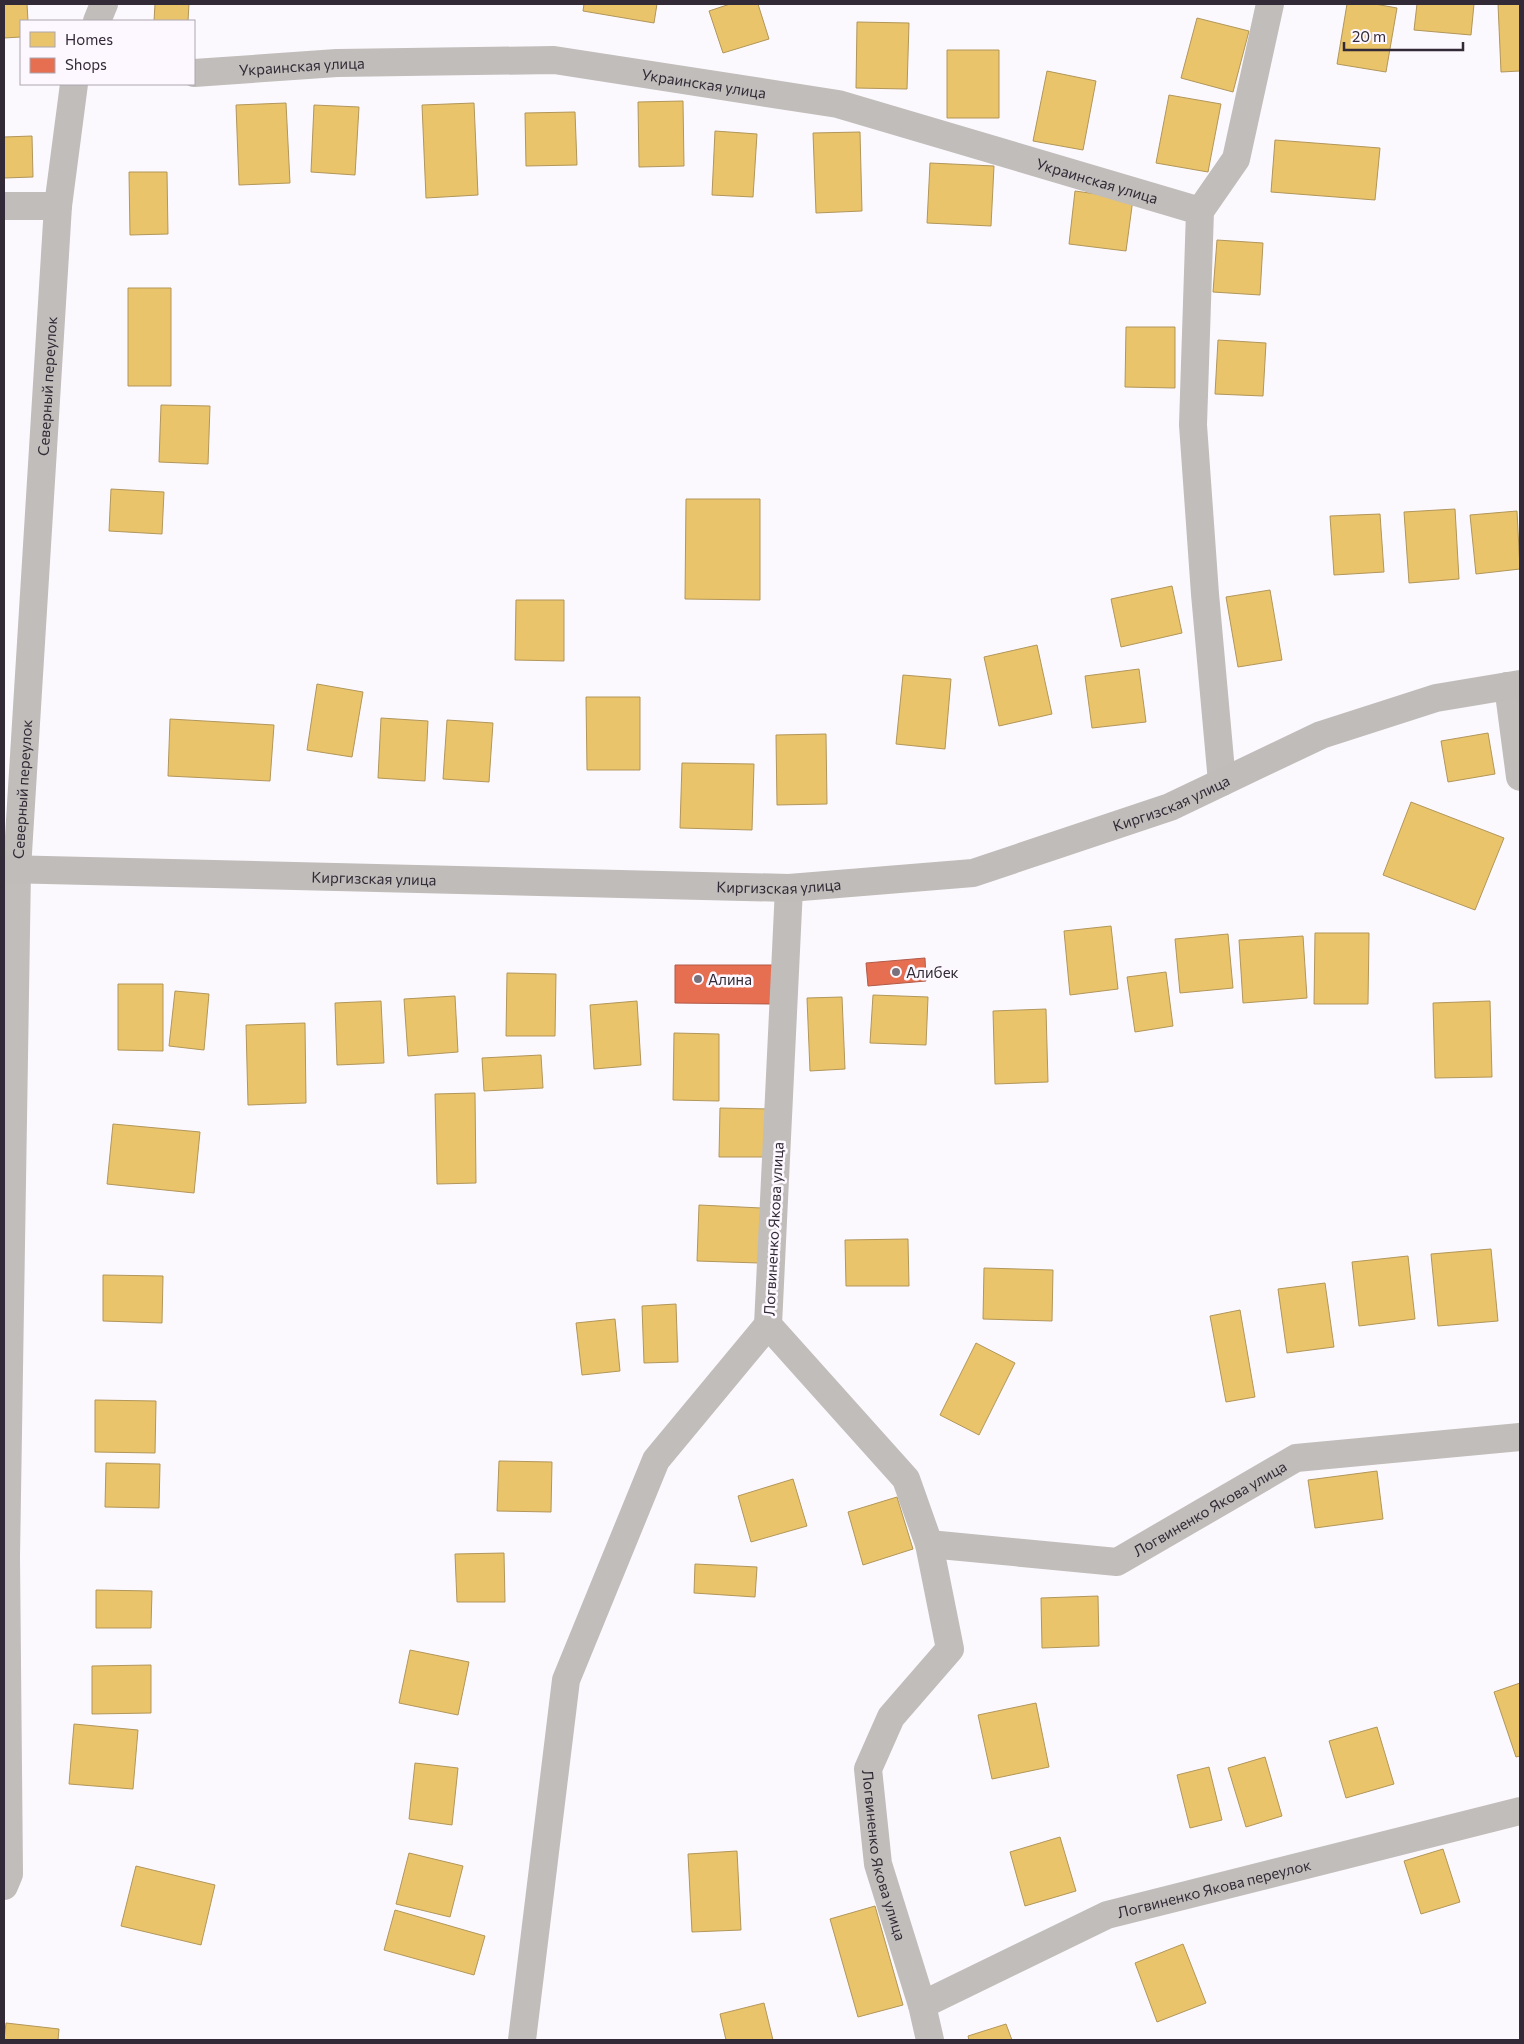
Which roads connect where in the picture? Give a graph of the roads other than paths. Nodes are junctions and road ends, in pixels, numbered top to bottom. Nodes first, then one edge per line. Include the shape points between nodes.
1 (104, 4) edge
2 (1270, 4) edge
3 (97, 20) edge
4 (195, 73) edge
5 (74, 85) edge
6 (4, 206) edge
7 (58, 206) junction
8 (1200, 211) junction
9 (1514, 685) edge
10 (1520, 778) edge
11 (1222, 782) junction
12 (10, 869) edge
13 (790, 888) junction
14 (768, 1325) junction
15 (1520, 1437) edge
16 (930, 1544) junction
17 (5, 1557) edge
18 (1520, 1811) edge
19 (4, 1886) edge
20 (922, 2005) junction
21 (522, 2040) edge
22 (930, 2040) edge

1 - 3 street
2 - 8 street via 1236,160
4 - 8 street, Украинская улица via 337,62 554,60 838,104
5 - 7 street, Северный переулок
6 - 7 street
7 - 12 street, Северный переулок
8 - 11 street via 1193,426
9 - 10 street
9 - 11 main road, Киргизская улица via 1436,698 1330,732
11 - 13 main road, Киргизская улица via 1170,807 973,873
12 - 13 main road, Киргизская улица
12 - 17 street, Северный переулок
13 - 14 street, Логвиненко Якова улица
14 - 16 street, Логвиненко Якова улица via 906,1479
14 - 21 street via 656,1460 566,1680
15 - 16 street, Логвиненко Якова улица via 1296,1458 1117,1562
16 - 20 street, Логвиненко Якова улица via 950,1649 891,1717 868,1769 878,1864
17 - 19 street, Северный переулок via 9,1874
18 - 20 street, Логвиненко Якова переулок via 1106,1915
20 - 22 street, Логвиненко Якова улица

